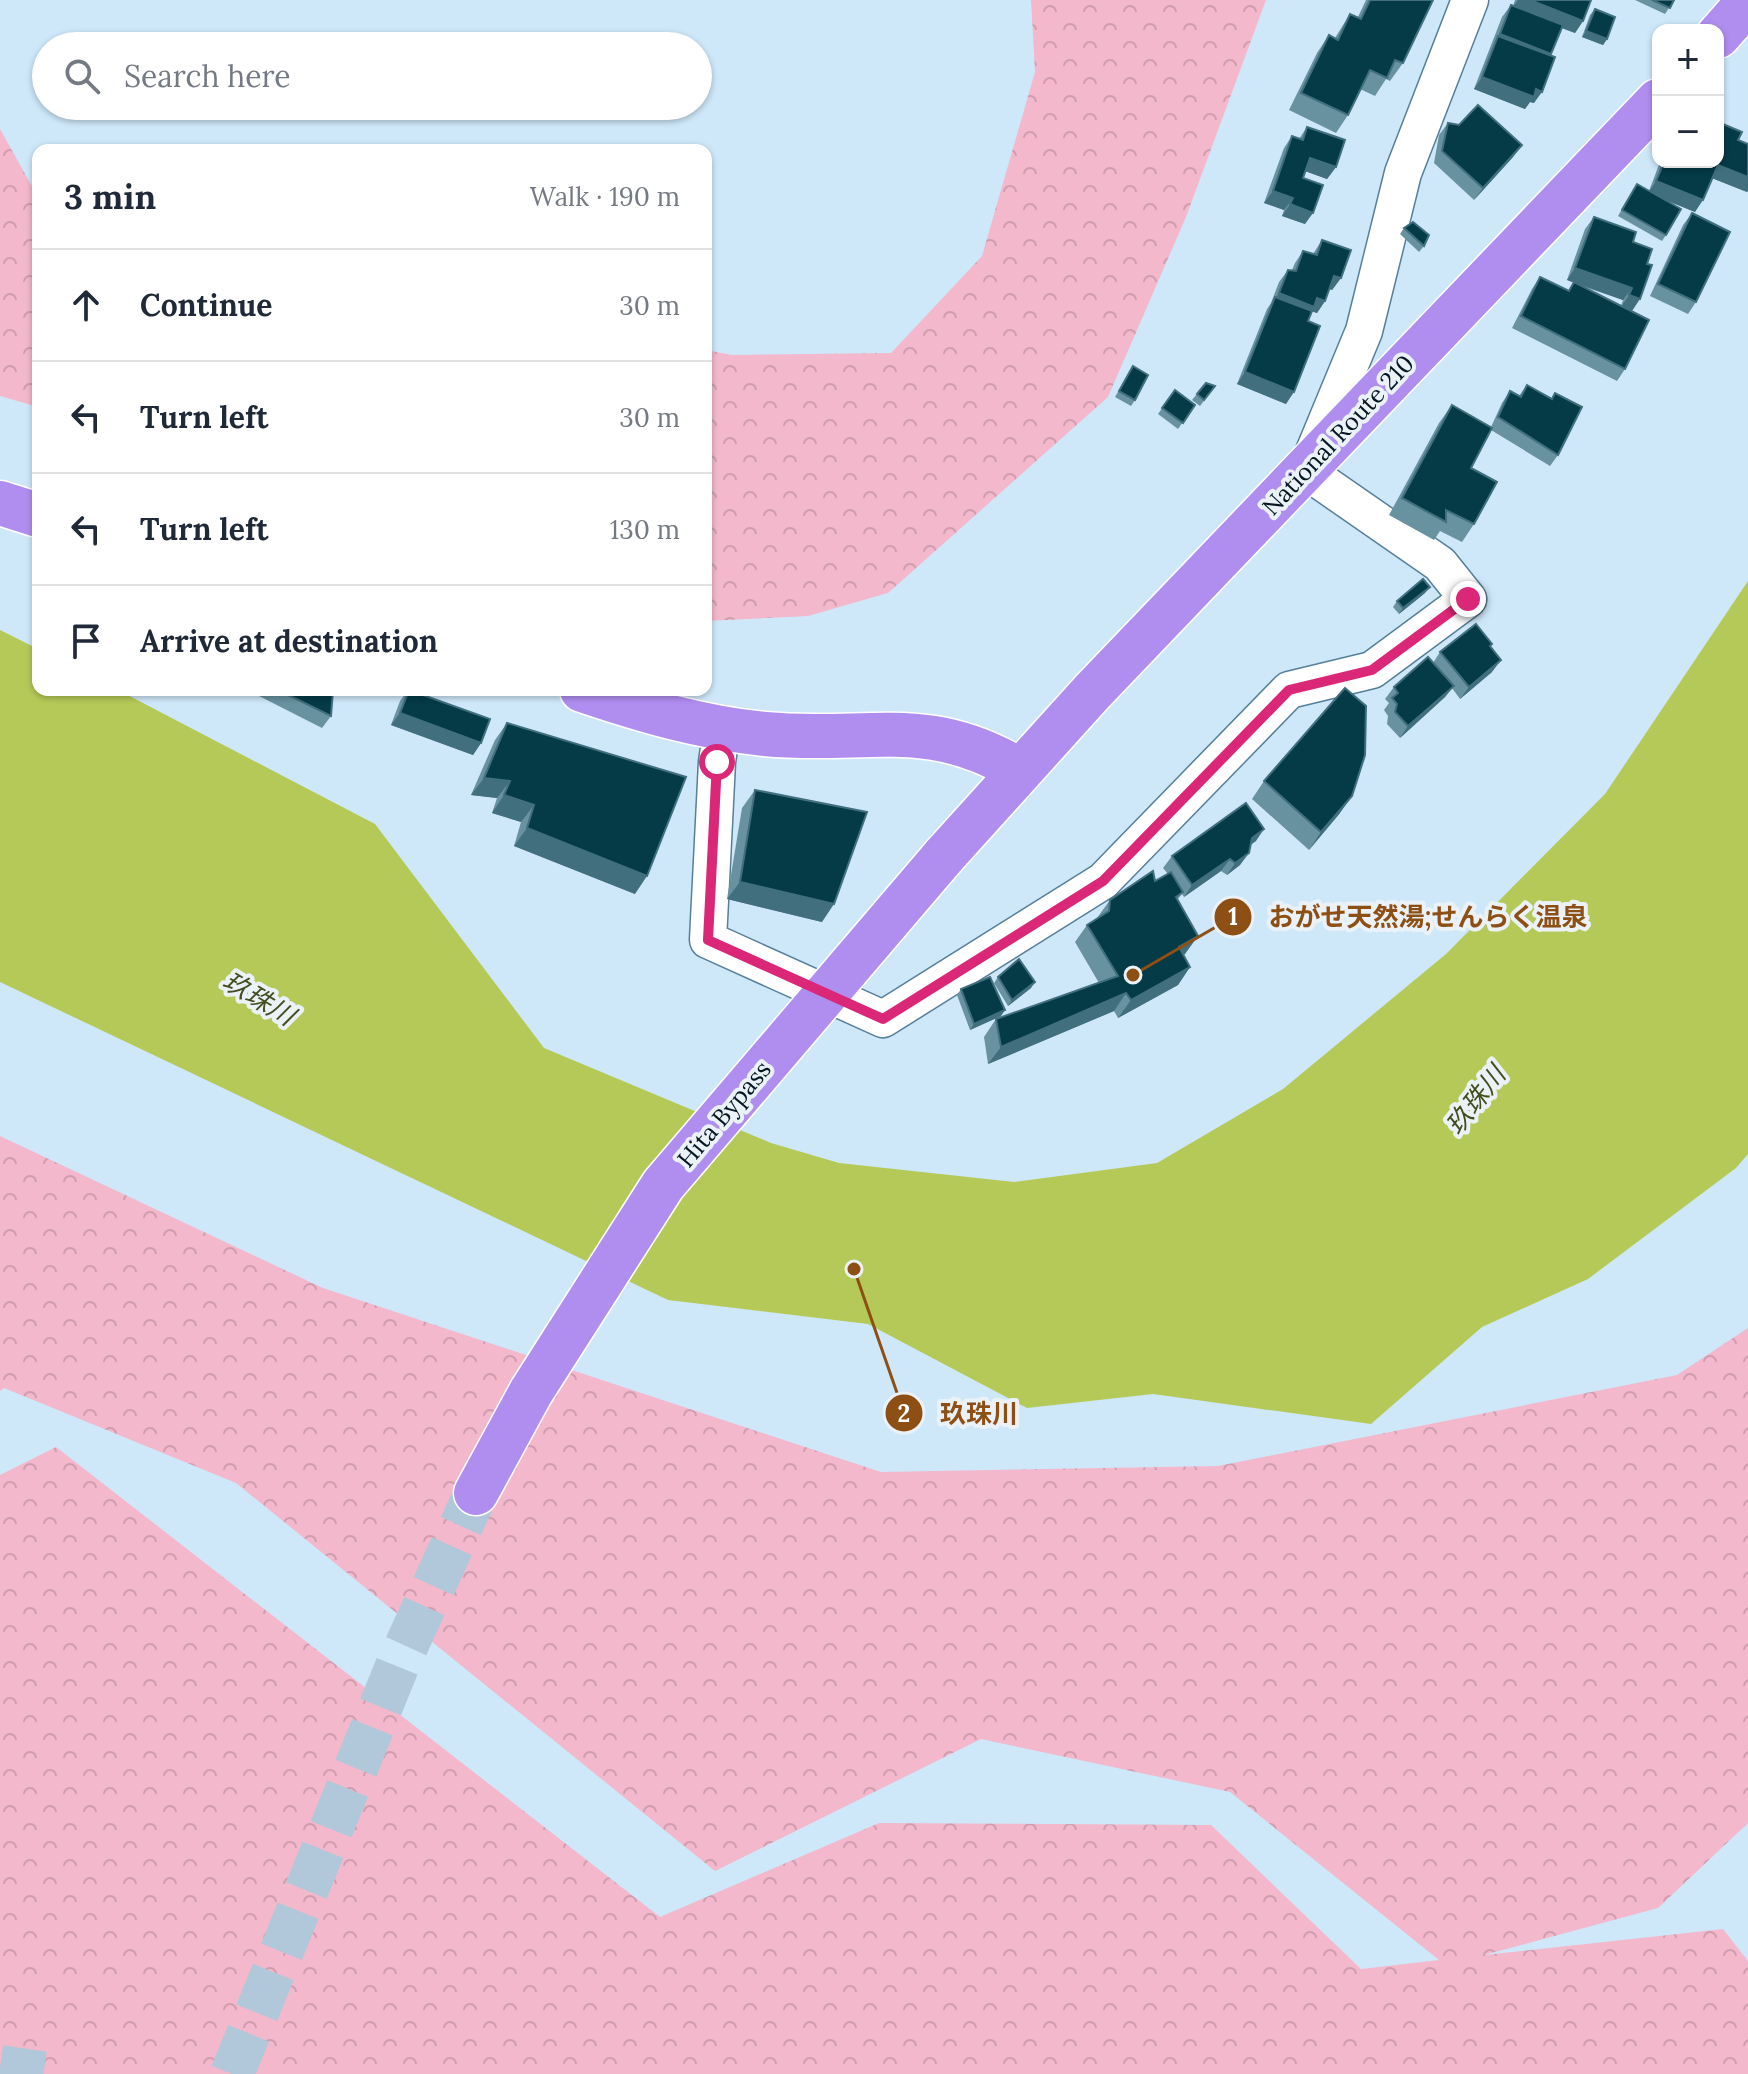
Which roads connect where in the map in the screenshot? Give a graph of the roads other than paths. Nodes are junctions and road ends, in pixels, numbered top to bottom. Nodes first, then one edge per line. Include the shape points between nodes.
1 (1470, 0) edge
2 (1748, 2) edge
3 (1724, 29) edge
4 (1652, 107) edge
5 (1306, 471) junction
6 (0, 503) edge
7 (32, 513) edge
8 (600, 696) edge
9 (722, 727) junction
10 (1019, 770) junction
11 (476, 1493) tunnel mouth

1 - 5 street via 1403,173 1364,331
2 - 3 highway
4 - 5 highway, National Route 210
5 - 9 street via 1440,564 1468,599 1372,670 1289,690 1103,881 883,1019 708,940
5 - 10 highway, National Route 210
6 - 7 highway
8 - 9 highway
9 - 10 highway via 838,737 923,734 993,754
10 - 11 highway, Hita Bypass, bridge via 663,1185 531,1392

